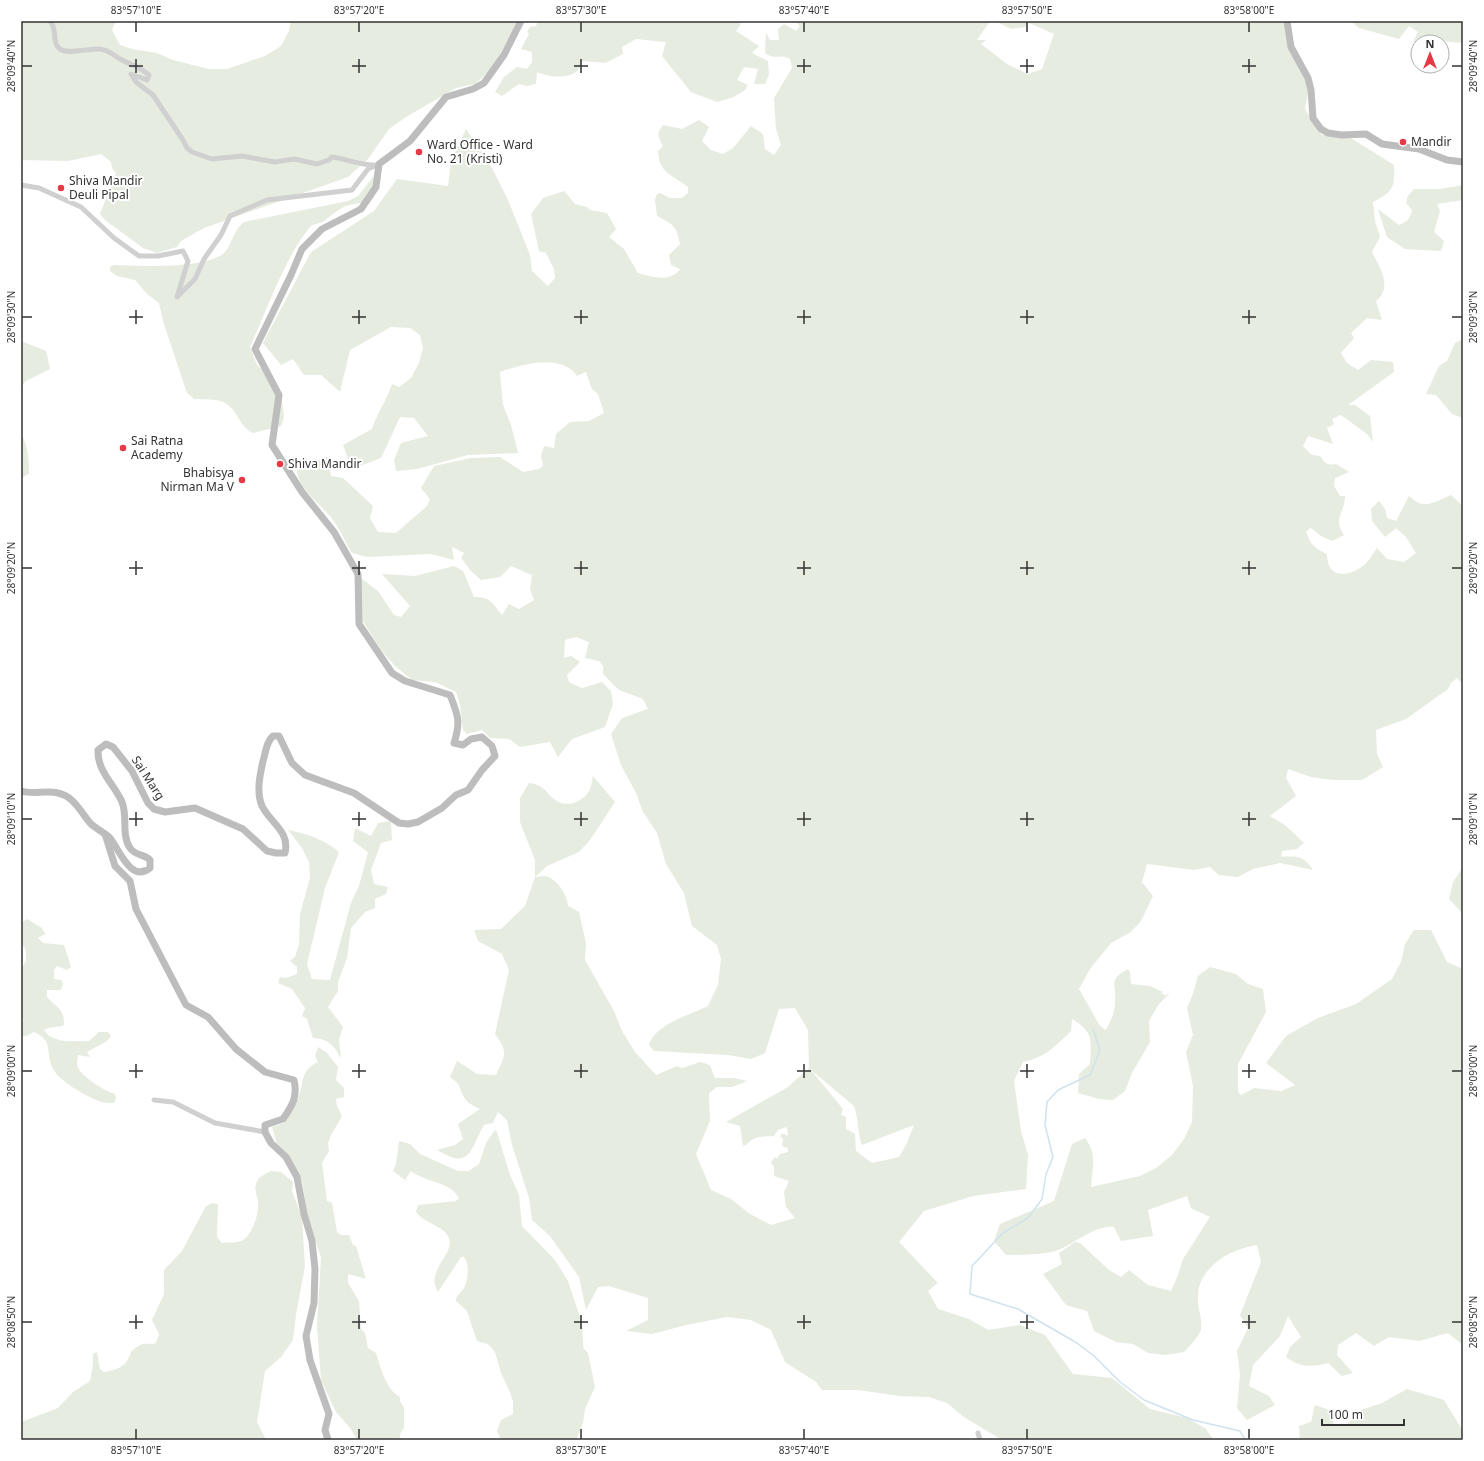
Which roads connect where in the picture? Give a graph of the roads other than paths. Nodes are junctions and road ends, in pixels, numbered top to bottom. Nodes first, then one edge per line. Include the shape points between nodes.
1 (50, 21) edge
2 (521, 21) edge
3 (1287, 21) edge
4 (1463, 162) edge
5 (377, 164) junction
6 (21, 185) edge
7 (21, 791) edge
8 (105, 834) junction
9 (154, 1100) dead end
10 (265, 1132) junction
11 (978, 1433) dead end
12 (328, 1440) edge
13 (980, 1440) edge

1 - 5 street via 59,49 66,52 101,49 135,64 149,75 147,80 130,74 153,96 192,152 212,159 242,156 275,162 294,159 317,164 329,160 332,156 348,159 360,165
2 - 5 street via 504,55 484,83 446,97 410,141
3 - 4 street via 1291,47 1308,78 1313,118 1321,129 1332,134 1366,134 1382,144 1419,148 1447,160
5 - 6 street via 368,169 352,190 266,200 230,216 195,278 176,297 188,261 183,251 158,256 139,256 114,238 81,207 39,188
5 - 8 street, Sai Marg via 376,187 361,209 322,229 302,249 254,349 279,394 272,445 302,492 334,532 358,574 359,624 392,673 405,681 450,695 459,728 454,743 463,745 471,739 482,737 492,746 495,756 468,790 418,822 408,824 399,823 354,793 306,775 292,763 279,736 273,736 269,739 258,782 262,805 285,837 285,853 279,854 267,850 243,829 195,808 165,812 154,809 148,803 132,771 110,745 106,744 99,747 99,760 106,778 122,803 128,844 133,852 149,858 150,868 140,871 130,868 112,840
7 - 8 street, Sai Marg via 68,796 90,822
8 - 10 street via 115,866 130,881 136,909 186,1005 208,1017 236,1049 259,1068 294,1080 295,1102 283,1119 265,1125
9 - 10 street via 173,1102 215,1123
10 - 12 street via 271,1144 286,1157 297,1177 312,1241 315,1269 314,1304 306,1336 310,1360 329,1414 325,1430
11 - 13 street

